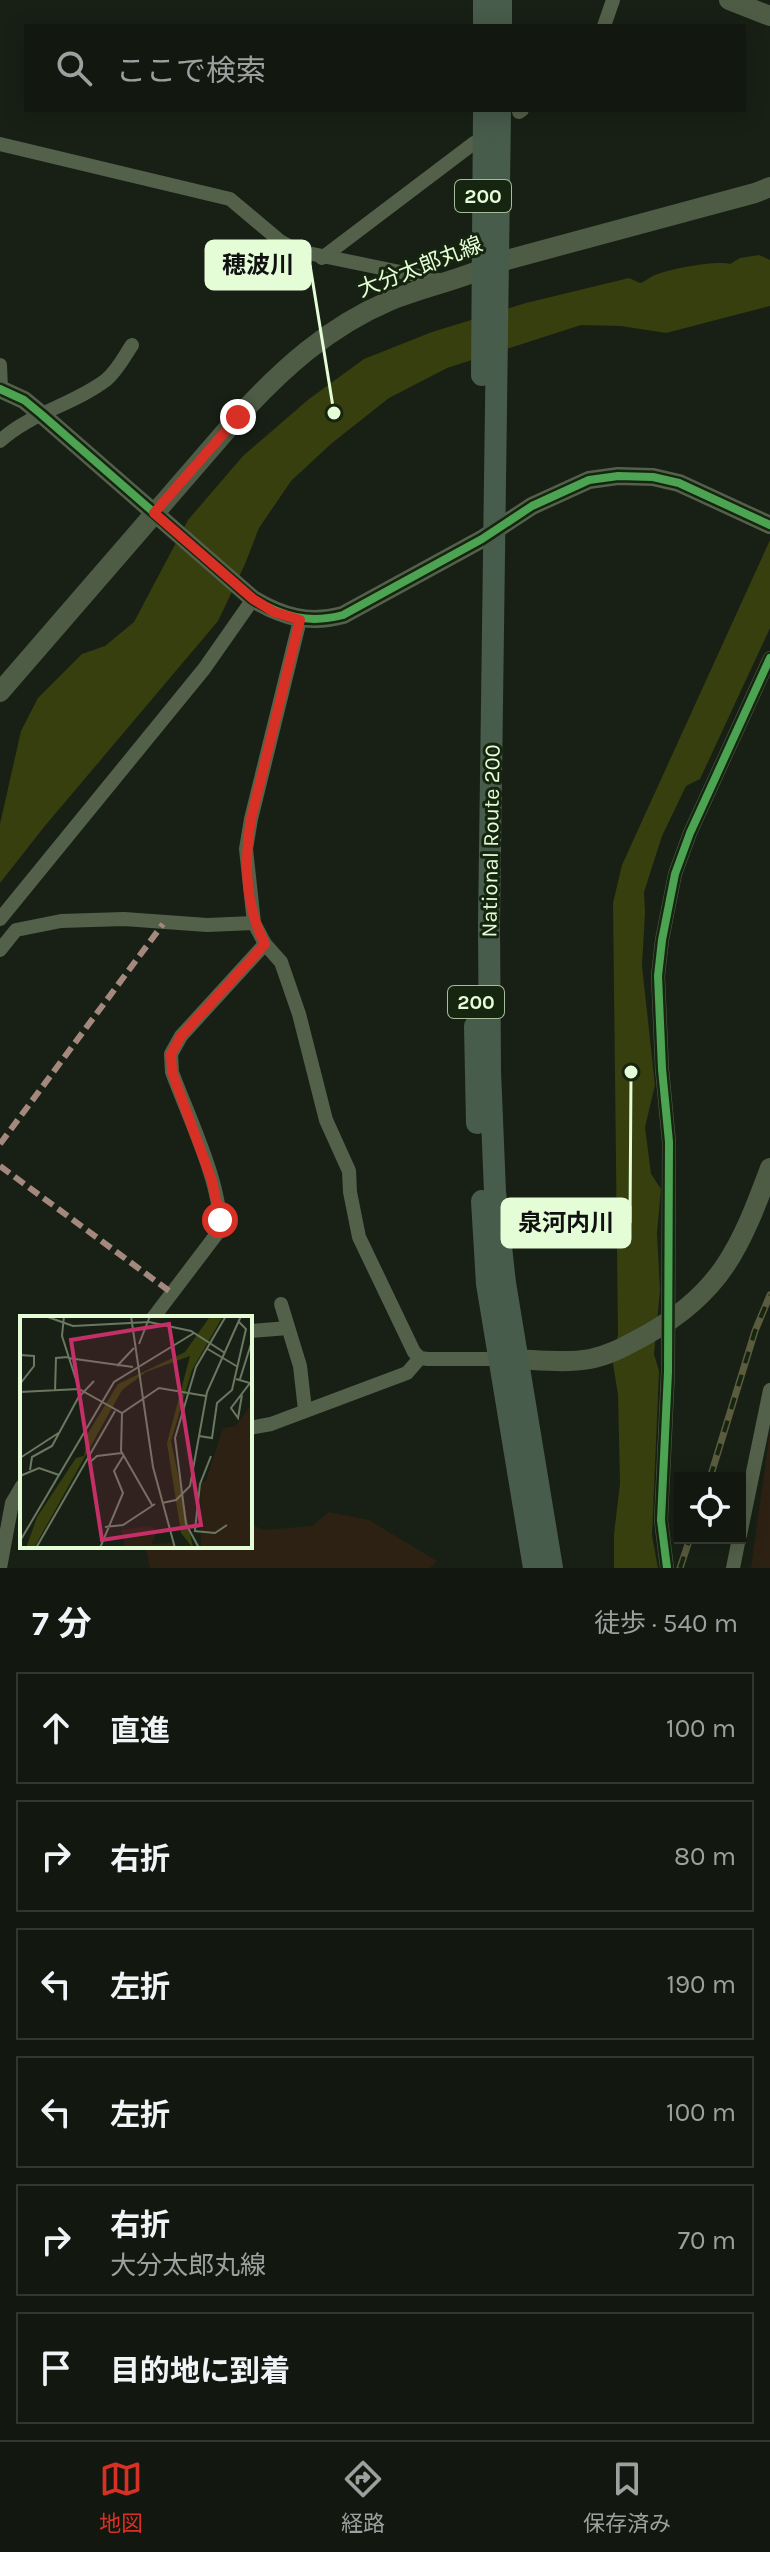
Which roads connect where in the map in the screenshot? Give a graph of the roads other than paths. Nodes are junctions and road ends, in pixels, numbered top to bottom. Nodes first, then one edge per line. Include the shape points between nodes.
1 (484, 0) edge
2 (501, 0) edge
3 (613, 0) edge
4 (729, 0) edge
5 (770, 16) edge
6 (484, 24) edge
7 (501, 24) edge
8 (605, 24) edge
9 (484, 112) edge
10 (514, 112) edge
11 (474, 143) dead end
12 (0, 144) edge
13 (770, 187) edge
14 (322, 258) junction
15 (491, 273) junction
16 (444, 281) junction
17 (132, 345) dead end
18 (0, 365) edge
19 (1, 389) edge
20 (41, 414) junction
21 (0, 441) edge
22 (158, 516) junction
23 (770, 525) edge
24 (489, 535) junction
25 (253, 599) junction
26 (300, 620) junction
27 (770, 658) edge
28 (1, 689) edge
29 (0, 919) edge
30 (254, 923) junction
31 (265, 944) junction
32 (0, 950) edge
33 (770, 1168) edge
34 (281, 1304) dead end
35 (155, 1316) edge
36 (667, 1323) junction
37 (288, 1328) junction
38 (252, 1331) edge
39 (420, 1358) junction
40 (509, 1359) junction
41 (770, 1390) edge
42 (305, 1410) junction
43 (252, 1428) edge
44 (20, 1489) edge
45 (746, 1508) edge
46 (738, 1544) edge
47 (0, 1568) edge
48 (534, 1568) edge
49 (552, 1568) edge
50 (667, 1568) edge
51 (733, 1568) edge

1 - 6 highway
2 - 7 highway
3 - 8 street
4 - 5 main road
9 - 15 highway, National Route 200 / 200
10 - 15 highway, National Route 200 / 200
11 - 14 street
12 - 14 street via 230,199 280,241
13 - 15 main road, 大分太郎丸線
14 - 16 street
15 - 16 main road, 大分太郎丸線
15 - 24 highway, National Route 200 / 200
16 - 22 main road, 大分太郎丸線 via 331,331 278,373
17 - 20 street via 106,380
18 - 19 street
19 - 20 street
20 - 21 street
20 - 22 street
22 - 25 street
22 - 28 main road, 大分太郎丸線
23 - 24 street via 679,483 618,476 589,480 532,506
24 - 26 street via 343,615
24 - 40 highway, National Route 200 / 200 via 474,1071 487,1284
25 - 26 street
25 - 29 street via 204,669
26 - 30 street via 246,849
27 - 36 street via 690,833 668,905 658,976 669,1142
30 - 31 street
30 - 32 street via 61,921 16,930
31 - 35 street via 181,1036 171,1054 172,1072 212,1181 220,1220 219,1231
31 - 39 street via 281,962 299,1014 326,1120 349,1171 359,1237
33 - 36 main road via 731,1261
34 - 37 street
36 - 40 main road via 610,1354 586,1360
36 - 50 street via 661,1520
37 - 38 street
37 - 42 street via 300,1366
39 - 40 street
39 - 42 street via 407,1373
40 - 48 highway, National Route 200 / 200
40 - 49 highway, National Route 200 / 200
41 - 45 street
42 - 43 street
44 - 47 street via 12,1503
46 - 51 street

